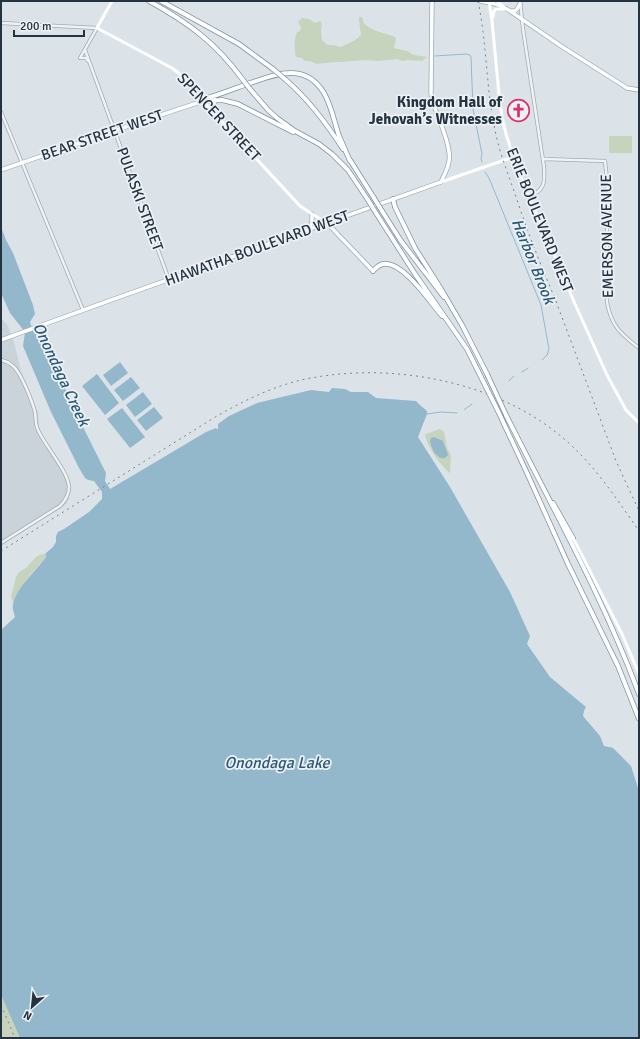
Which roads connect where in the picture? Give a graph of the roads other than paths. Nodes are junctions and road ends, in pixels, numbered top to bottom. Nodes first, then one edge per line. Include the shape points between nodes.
1 (112, 1) edge
2 (149, 1) edge
3 (161, 1) edge
4 (432, 1) edge
5 (480, 1) edge
6 (497, 1) edge
7 (489, 2) edge
8 (520, 2) edge
9 (508, 10) junction
10 (522, 20) junction
11 (492, 21) junction
12 (1, 23) edge
13 (97, 28) junction
14 (85, 50) junction
15 (88, 61) junction
16 (639, 90) edge
17 (215, 100) junction
18 (203, 101) junction
19 (212, 110) junction
20 (1, 112) edge
21 (114, 131) junction
22 (308, 138) junction
23 (513, 156) junction
24 (544, 159) junction
25 (350, 161) junction
26 (22, 163) junction
27 (1, 170) edge
28 (441, 182) junction
29 (528, 196) junction
30 (393, 199) junction
31 (312, 214) junction
32 (327, 223) junction
33 (306, 231) junction
34 (373, 271) joint
35 (169, 280) junction
36 (84, 310) junction
37 (454, 312) junction
38 (456, 332) junction
39 (2, 340) edge
40 (639, 348) edge
41 (1, 360) edge
42 (639, 423) edge
43 (543, 488) junction
44 (573, 538) joint
45 (1, 543) edge
46 (639, 674) edge
47 (639, 694) edge
48 (639, 719) edge

1 - 13 main road
2 - 22 highway, bridge via 197,31 221,52 264,106 277,118
3 - 25 highway, bridge via 239,44 286,80 321,118
4 - 28 main road via 431,93 450,156
5 - 7 main road
6 - 9 main road
7 - 9 main road
7 - 11 main road, ERIE BOULEVARD WEST
8 - 9 main road via 515,12
8 - 10 street
9 - 10 main road
9 - 11 main road via 495,9
10 - 16 main road via 627,88
10 - 24 street
11 - 23 main road, ERIE BOULEVARD WEST via 502,117
12 - 13 street
13 - 14 street
13 - 18 main road, SPENCER STREET via 175,70
14 - 15 street, PULASKI STREET
14 - 15 street via 80,58 86,58
15 - 21 street, PULASKI STREET
17 - 18 highway
17 - 19 highway
17 - 22 highway via 238,104
18 - 19 main road, SPENCER STREET
18 - 21 main road, BEAR STREET WEST
18 - 25 highway via 272,76 289,72 302,75 315,82 327,99
19 - 31 main road, SPENCER STREET via 295,201
20 - 26 street
21 - 26 main road, BEAR STREET WEST
21 - 35 street, PULASKI STREET
22 - 38 highway, bridge via 326,149 352,176
23 - 28 main road, HIAWATHA BOULEVARD WEST
23 - 29 main road, ERIE BOULEVARD WEST
24 - 29 street via 545,177 542,187
24 - 40 street, EMERSON AVENUE via 605,161 608,310 620,332
25 - 37 highway, bridge via 405,246
26 - 27 main road, BEAR STREET WEST
26 - 36 street
28 - 30 main road, HIAWATHA BOULEVARD WEST
29 - 42 main road, ERIE BOULEVARD WEST via 607,375 626,410
30 - 32 main road, HIAWATHA BOULEVARD WEST
30 - 37 highway via 415,248
31 - 32 main road, SPENCER STREET
31 - 33 main road via 312,223
32 - 33 main road, HIAWATHA BOULEVARD WEST
32 - 34 main road
33 - 35 main road, HIAWATHA BOULEVARD WEST
34 - 38 highway via 386,264 403,272
35 - 36 main road, HIAWATHA BOULEVARD WEST
36 - 39 main road, HIAWATHA BOULEVARD WEST
37 - 43 highway, bridge
38 - 48 highway, bridge via 467,349 527,472 618,666
41 - 45 street via 12,366 20,377 33,405 38,430 69,486 60,506
43 - 44 highway
43 - 47 highway via 603,607
44 - 46 main road via 622,634

